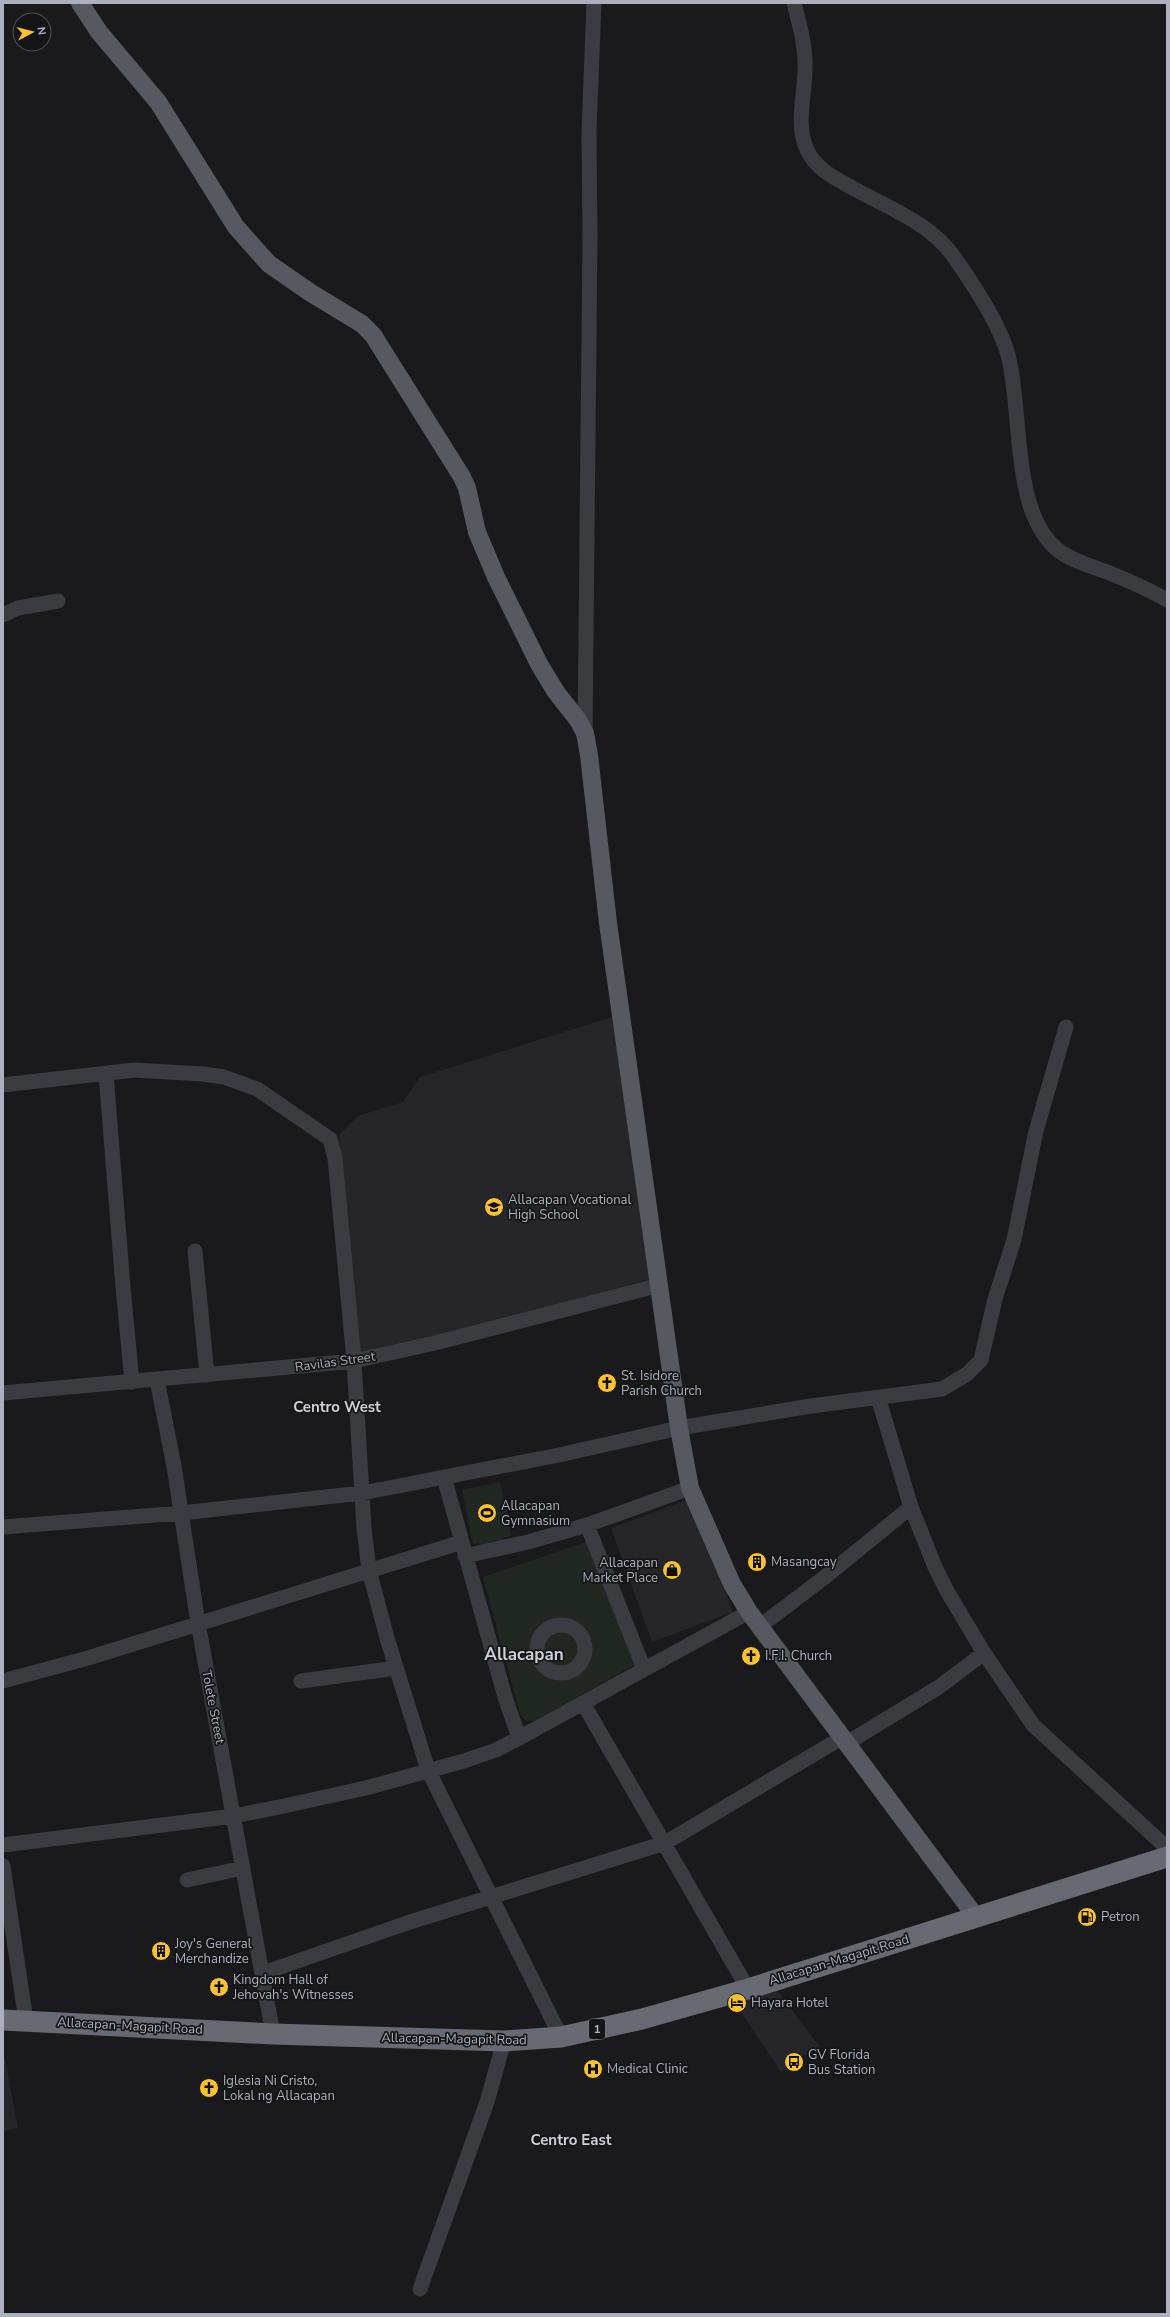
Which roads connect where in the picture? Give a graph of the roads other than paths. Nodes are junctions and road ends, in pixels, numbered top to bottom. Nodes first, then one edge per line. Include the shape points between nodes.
1 (80, 3) edge
2 (594, 3) edge
3 (794, 3) edge
4 (1167, 600) edge
5 (58, 601) dead end
6 (3, 615) edge
7 (585, 733) junction
8 (1066, 1027) dead end
9 (106, 1074) junction
10 (3, 1085) edge
11 (195, 1251) dead end
12 (660, 1285) junction
13 (354, 1362) junction
14 (207, 1374) junction
15 (156, 1380) junction
16 (132, 1382) junction
17 (3, 1393) edge
18 (878, 1397) junction
19 (679, 1428) junction
20 (444, 1477) junction
21 (690, 1488) junction
22 (362, 1493) junction
23 (911, 1506) junction
24 (182, 1513) junction
25 (587, 1525) junction
26 (3, 1527) edge
27 (464, 1549) junction
28 (369, 1570) junction
29 (749, 1612) junction
30 (198, 1623) junction
31 (759, 1627) junction
32 (984, 1653) junction
33 (396, 1668) junction
34 (644, 1669) junction
35 (3, 1681) edge
36 (301, 1681) dead end
37 (583, 1703) junction
38 (518, 1738) junction
39 (845, 1740) junction
40 (428, 1770) junction
41 (234, 1816) junction
42 (665, 1843) junction
43 (3, 1845) edge
44 (1167, 1848) edge
45 (1167, 1857) edge
46 (3, 1866) edge
47 (243, 1868) junction
48 (187, 1880) dead end
49 (492, 1897) junction
50 (976, 1917) junction
51 (263, 1973) junction
52 (748, 1989) junction
53 (3, 2020) edge
54 (26, 2021) junction
55 (273, 2034) junction
56 (561, 2037) junction
57 (504, 2041) junction
58 (420, 2289) dead end

1 - 7 main road via 104,38 158,102 236,227 248,241 269,264 311,294 362,324 384,350 462,477 467,488 476,532 517,622 556,692
2 - 7 street via 589,131
3 - 4 street via 802,34 805,64 801,136 815,163 830,175 906,217 940,240 954,256 978,294 1009,356 1020,464 1032,510 1044,534 1056,549 1067,557 1118,576
5 - 6 street via 18,608
7 - 12 main road via 608,923
8 - 18 street via 1036,1130 1014,1240 995,1299 981,1360 967,1374 942,1389
9 - 10 street
9 - 13 street via 134,1070 224,1077 257,1089 330,1139 335,1158
9 - 16 street
11 - 14 street
12 - 13 street, Ravilas Street
12 - 19 main road
13 - 14 street, Ravilas Street
13 - 22 street
14 - 15 street, Ravilas Street
15 - 16 street, Ravilas Street
15 - 24 street, Tolete Street
16 - 17 street, Ravilas Street
18 - 19 street
18 - 23 street
19 - 20 street
19 - 21 main road
20 - 22 street
20 - 27 street
21 - 25 street
21 - 29 main road via 729,1578
22 - 24 street
22 - 28 street
23 - 31 street
23 - 32 street via 947,1591
24 - 26 street
24 - 30 street, Tolete Street
25 - 27 street via 528,1542
25 - 34 street
27 - 28 street
27 - 38 street
28 - 30 street
28 - 33 street
29 - 31 main road
29 - 34 street
30 - 35 street via 88,1658
30 - 41 street, Tolete Street
31 - 39 main road
32 - 39 street via 939,1687
32 - 44 street via 1033,1725
33 - 36 street
33 - 40 street
34 - 37 street
37 - 38 street
37 - 42 street
38 - 40 street via 483,1755
39 - 42 street
39 - 50 main road
40 - 41 street via 366,1788
40 - 49 street
41 - 43 street
41 - 47 street, Tolete Street
42 - 49 street
42 - 52 street
45 - 50 highway, Allacapan-Magapit Road / 1
46 - 54 street
47 - 48 street
47 - 51 street, Tolete Street
49 - 51 street via 410,1922
49 - 56 street
50 - 52 highway, Allacapan-Magapit Road / 1
51 - 55 street, Tolete Street
52 - 56 highway, Allacapan-Magapit Road / 1 via 642,2019
53 - 54 highway, Allacapan-Magapit Road / 1
54 - 55 highway, Allacapan-Magapit Road / 1
55 - 57 highway, Allacapan-Magapit Road / 1
56 - 57 highway, Allacapan-Magapit Road / 1
57 - 58 street via 487,2102

